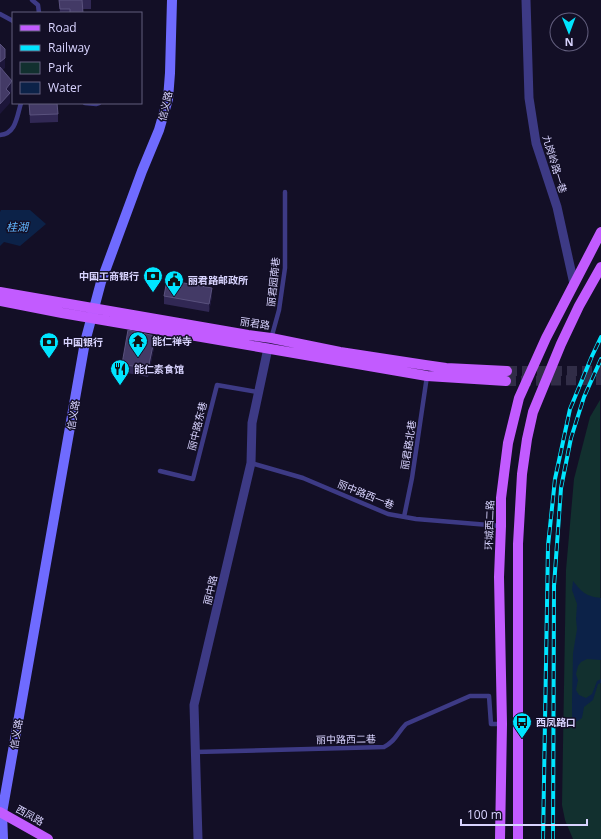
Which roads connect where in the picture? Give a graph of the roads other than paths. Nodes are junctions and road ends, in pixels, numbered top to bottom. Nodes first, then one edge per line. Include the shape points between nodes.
1 (32, 0) edge
2 (172, 0) edge
3 (526, 0) edge
4 (38, 12) edge
5 (0, 14) edge
6 (12, 20) edge
7 (20, 104) edge
8 (0, 135) edge
9 (285, 192) dead end
10 (601, 232) edge
11 (601, 267) edge
12 (574, 284) junction
13 (0, 292) edge
14 (0, 301) edge
15 (92, 313) junction
16 (271, 338) junction
17 (268, 348) junction
18 (427, 376) junction
19 (258, 392) junction
20 (251, 463) junction
21 (160, 471) dead end
22 (404, 517) junction
23 (501, 526) junction
24 (502, 724) junction
25 (195, 752) junction
26 (1, 813) edge
27 (3, 839) edge
28 (48, 839) edge
29 (198, 839) edge
30 (500, 839) edge
31 (518, 839) edge

1 - 4 lane via 38,5
2 - 15 street, 信义路 via 168,99
3 - 12 street, 九岗岭路一巷 via 529,98 536,143 556,207
5 - 6 lane
7 - 8 lane via 14,127 9,133
9 - 16 lane, 丽君园南巷 via 285,268 279,310
10 - 12 main road, 环城西二路
11 - 31 main road via 564,337 533,412 527,439 518,544
12 - 23 main road, 环城西二路 via 519,398 508,443 501,498
13 - 15 main road, 丽君路
14 - 15 main road, 丽君路
15 - 16 main road, 丽君路
15 - 17 main road, 丽君路
15 - 26 street, 信义路
16 - 17 lane, 丽君园南巷
16 - 18 main road, 丽君路 via 340,352 506,376
17 - 18 main road, 丽君路
17 - 19 street, 丽中路
18 - 22 lane, 丽君路北巷
19 - 20 street, 丽中路 via 252,423
19 - 21 lane, 丽中路东巷 via 217,385 193,478
20 - 22 lane, 丽中路西一巷 via 303,478 388,514
20 - 25 street, 丽中路 via 194,705
22 - 23 lane, 丽中路西一巷
23 - 24 main road, 环城西二路 via 498,577
24 - 25 lane, 丽中路西二巷 via 490,724 489,696 470,696 406,724 392,744 384,747
24 - 30 main road, 环城西二路
25 - 29 street, 丽中路
26 - 27 street, 信义路
26 - 28 main road, 西凤路

